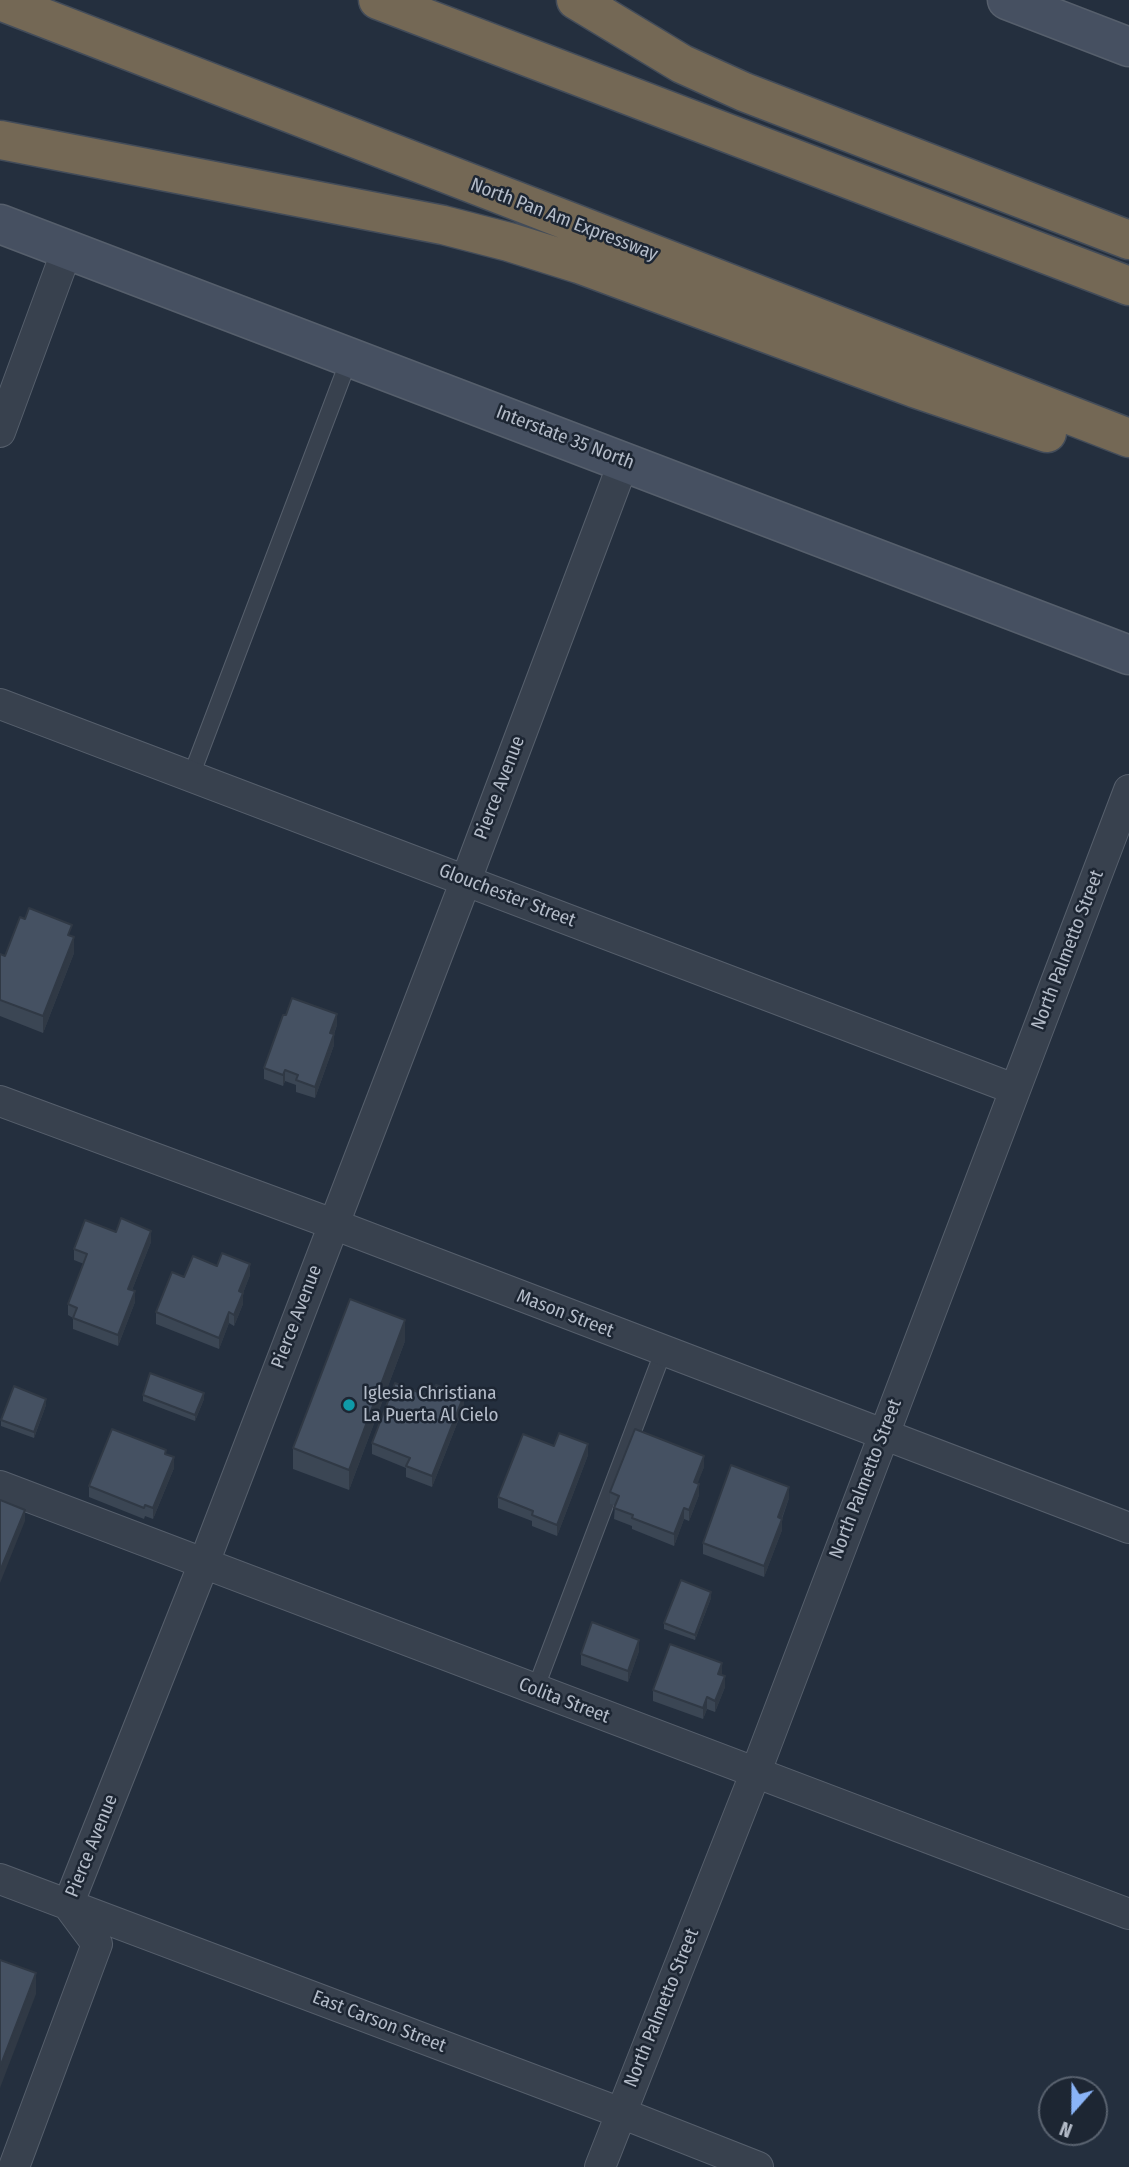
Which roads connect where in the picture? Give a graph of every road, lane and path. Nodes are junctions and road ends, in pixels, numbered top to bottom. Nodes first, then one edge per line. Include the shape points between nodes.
1 (378, 0) edge
2 (576, 0) edge
3 (1007, 0) edge
4 (0, 1) edge
5 (1129, 47) edge
6 (0, 140) edge
7 (0, 224) edge
8 (1129, 240) edge
9 (67, 250) junction
10 (1129, 286) edge
11 (350, 357) junction
12 (0, 432) edge
13 (1129, 438) edge
14 (1129, 460) edge
15 (624, 461) junction
16 (1129, 654) edge
17 (0, 704) edge
18 (191, 776) junction
19 (1129, 790) edge
20 (466, 880) junction
21 (1014, 1090) junction
22 (0, 1101) edge
23 (333, 1224) junction
24 (663, 1352) junction
25 (883, 1435) junction
26 (0, 1486) edge
27 (1129, 1528) edge
28 (204, 1563) junction
29 (535, 1690) junction
30 (755, 1774) junction
31 (0, 1879) edge
32 (68, 1905) junction
33 (1129, 1914) edge
34 (621, 2113) junction
35 (14, 2167) edge
36 (600, 2167) edge
37 (758, 2167) edge

1 - 10 highway
2 - 8 highway via 682,64 744,92
3 - 5 main road
4 - 13 highway, North Pan Am Expressway
6 - 14 highway via 443,225 509,243
7 - 9 main road, Interstate 35 North
9 - 11 main road, Interstate 35 North
9 - 12 street
11 - 15 main road, Interstate 35 North
11 - 18 lane
15 - 16 main road, Interstate 35 North
15 - 20 street, Pierce Avenue
17 - 18 street, Glouchester Street
18 - 20 street, Glouchester Street
19 - 21 street, North Palmetto Street
20 - 21 street, Glouchester Street
20 - 23 street, Pierce Avenue
21 - 25 street, North Palmetto Street
22 - 23 street, Mason Street
23 - 24 street, Mason Street
23 - 28 street, Pierce Avenue
24 - 25 street, Mason Street
24 - 29 lane
25 - 27 street, Mason Street
25 - 30 street, North Palmetto Street
26 - 28 street, Colita Street
28 - 29 street, Colita Street
28 - 32 street, Pierce Avenue
29 - 30 street, Colita Street
30 - 33 street, Colita Street
30 - 34 street, North Palmetto Street
31 - 32 street, East Carson Street
32 - 34 street, East Carson Street
32 - 35 street, Pierce Avenue via 97,1944
34 - 36 street, North Palmetto Street
34 - 37 street, East Carson Street

